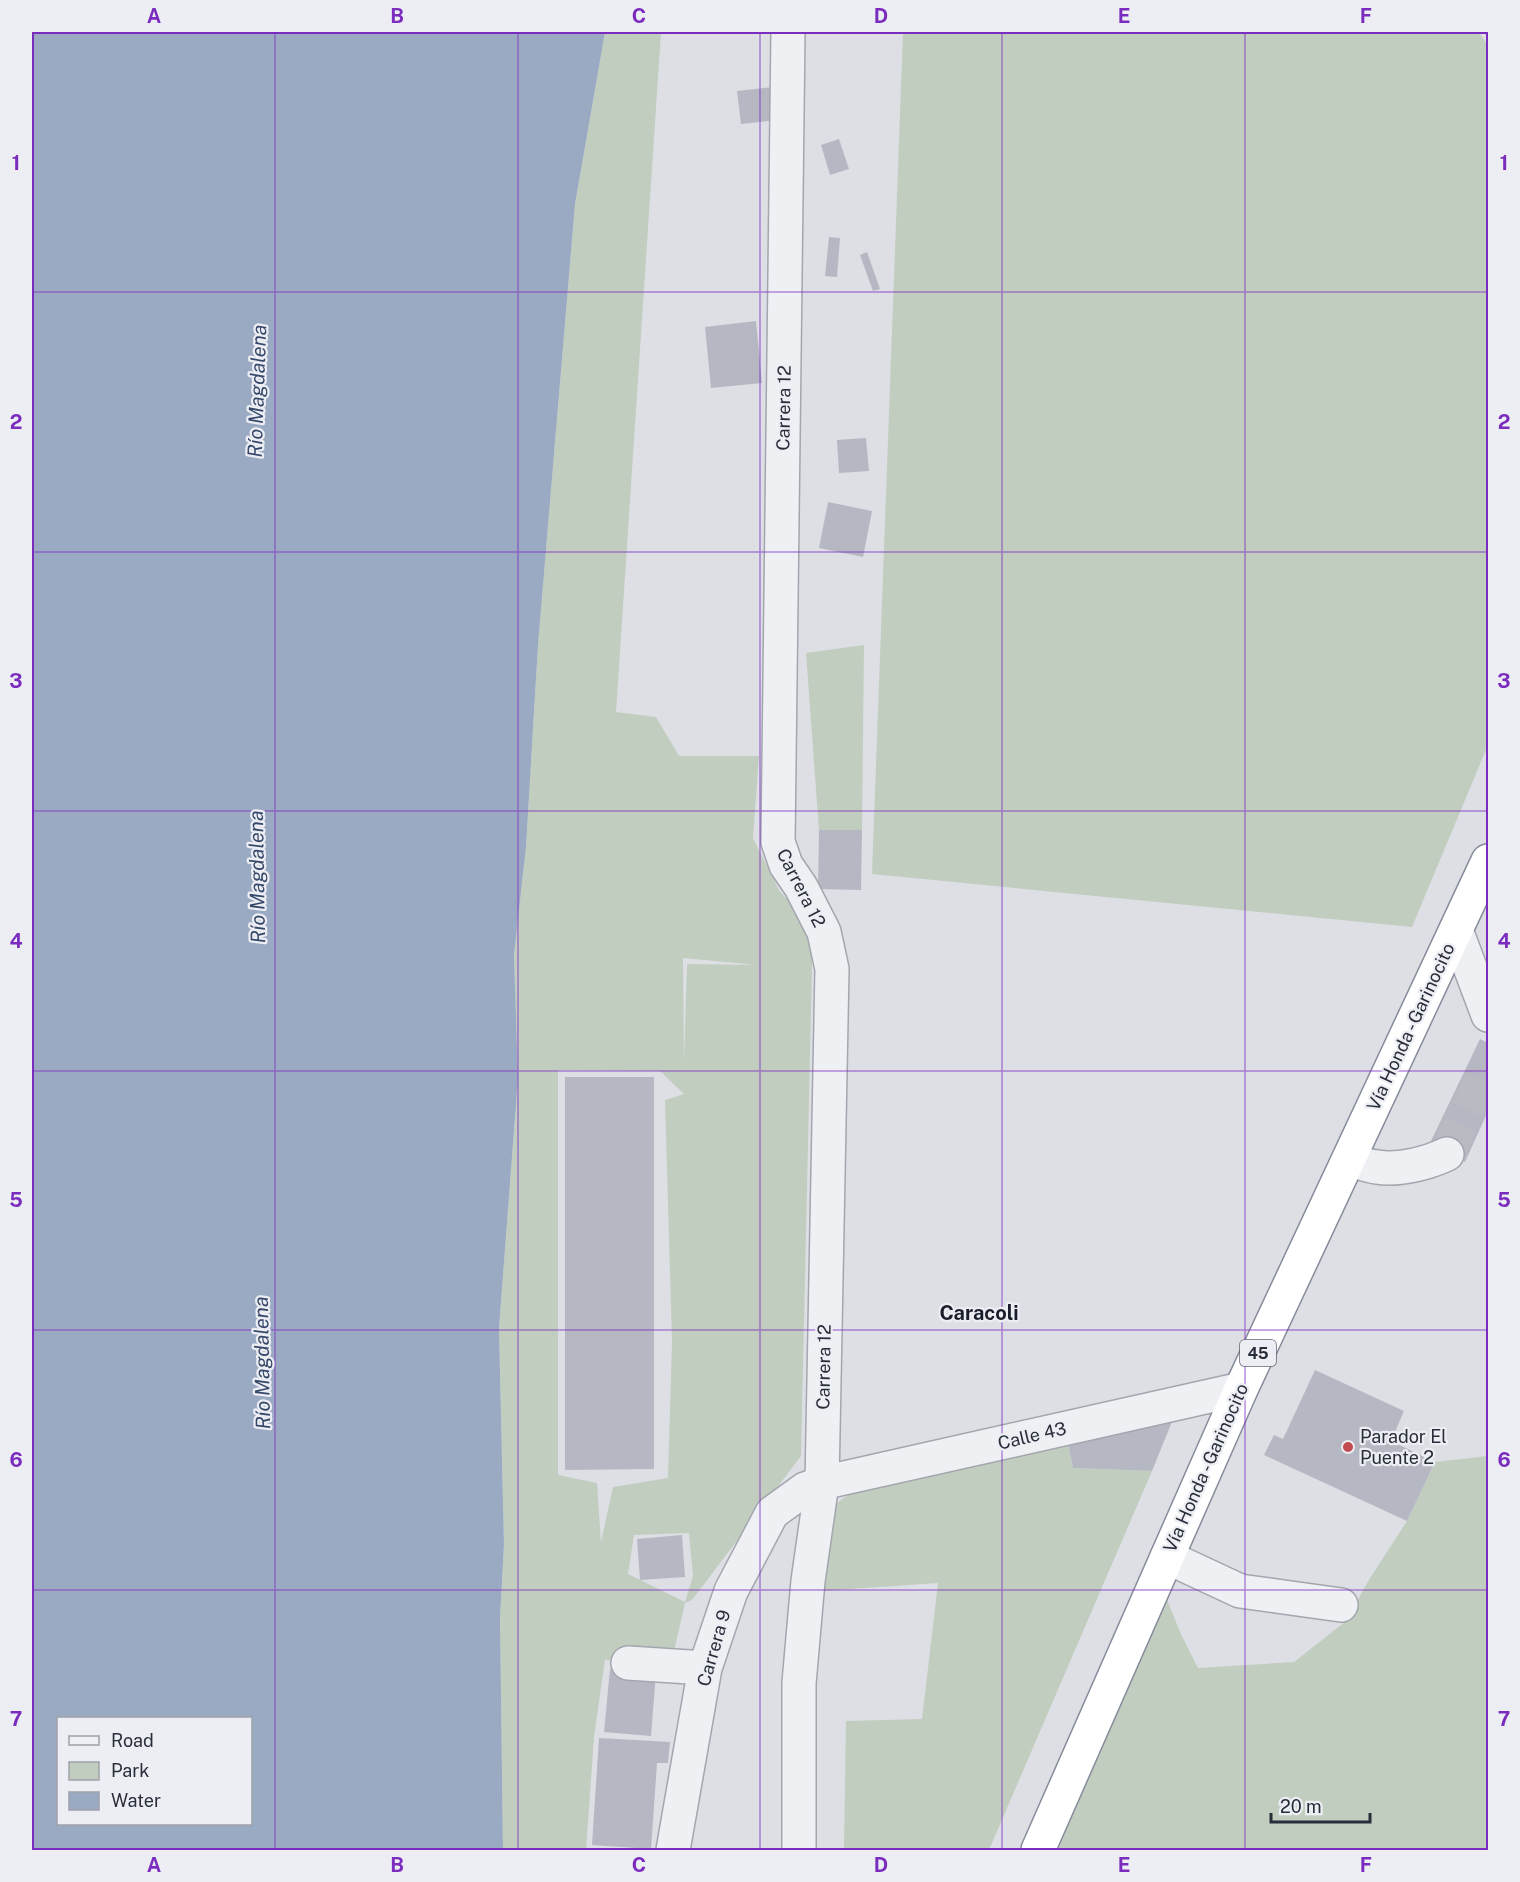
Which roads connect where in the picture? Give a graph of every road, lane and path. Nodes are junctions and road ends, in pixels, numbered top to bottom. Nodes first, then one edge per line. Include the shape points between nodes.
1 (788, 32) edge
2 (1488, 861) edge
3 (1456, 930) junction
4 (1488, 1015) edge
5 (1447, 1154) dead end
6 (1349, 1159) junction
7 (1241, 1389) junction
8 (822, 1483) junction
9 (1167, 1557) junction
10 (1341, 1605) dead end
11 (628, 1663) dead end
12 (705, 1668) junction
13 (673, 1851) edge
14 (799, 1851) edge
15 (1038, 1851) edge

1 - 8 street, Carrera 12 via 778,842 786,865 824,932 832,969
2 - 3 highway, Vía Honda - Garinocito / 45
3 - 4 street
3 - 6 highway, Vía Honda - Garinocito / 45
5 - 6 street via 1408,1166 1378,1167
6 - 7 highway, Vía Honda - Garinocito / 45
7 - 8 street, Calle 43
7 - 9 highway, Vía Honda - Garinocito / 45
8 - 12 street, Carrera 9 via 805,1489 772,1513 731,1591
8 - 14 street, Carrera 12 via 799,1683
9 - 10 street via 1240,1591
9 - 15 highway, Vía Honda - Garinocito / 45
11 - 12 street
12 - 13 street, Carrera 9

